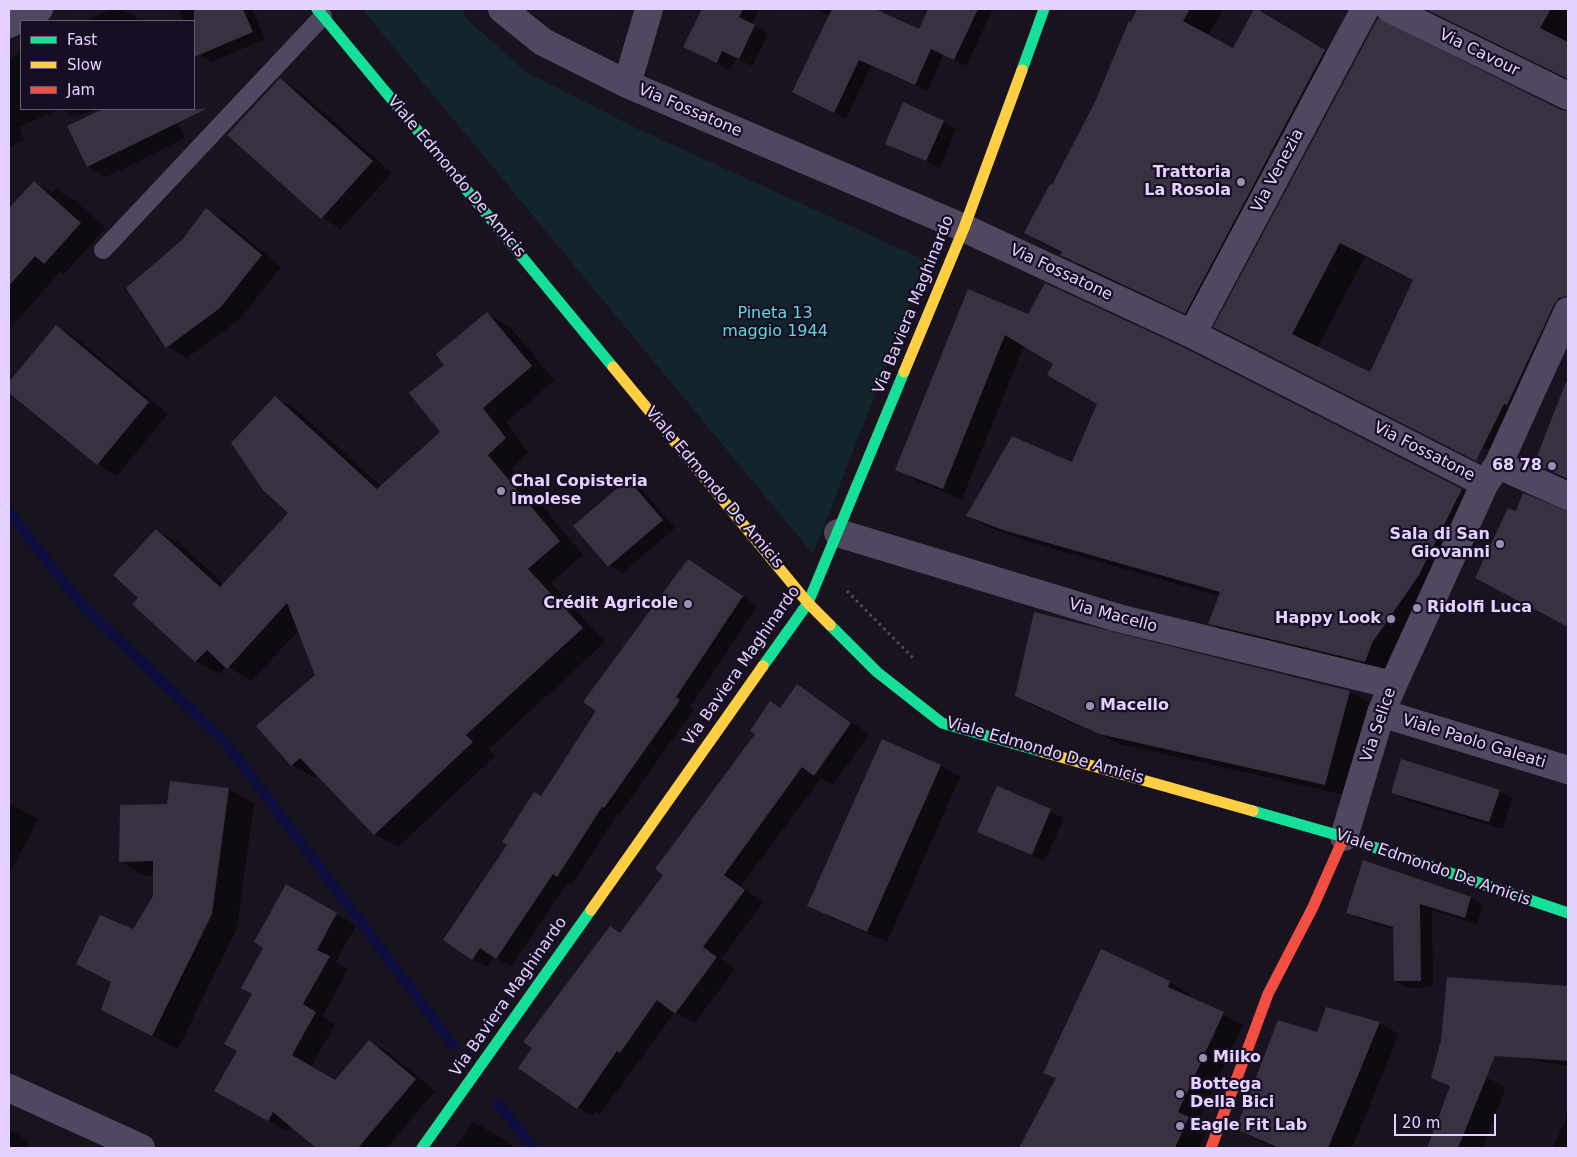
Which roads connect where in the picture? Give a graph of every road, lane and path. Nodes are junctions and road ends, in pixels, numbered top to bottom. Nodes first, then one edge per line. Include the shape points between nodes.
1 (39, 9) edge
2 (502, 9) edge
3 (649, 9) edge
4 (1044, 9) edge
5 (1365, 9) edge
6 (1390, 9) edge
7 (320, 12) edge
8 (9, 24) edge
9 (627, 84) junction
10 (1568, 96) edge
11 (964, 228) junction
12 (103, 250) dead end
13 (1568, 312) edge
14 (1192, 334) junction
15 (1492, 474) junction
16 (1568, 496) edge
17 (838, 533) junction
18 (808, 602) junction
19 (1393, 685) junction
20 (1381, 713) junction
21 (1568, 770) edge
22 (1344, 837) junction
23 (1568, 913) edge
24 (9, 1088) edge
25 (141, 1148) edge
26 (422, 1148) edge
27 (1211, 1148) edge

1 - 8 street
2 - 9 street via 543,42
3 - 9 street
4 - 11 street, Via Baviera Maghinardo
5 - 14 street, Via Venezia
6 - 10 street, Via Cavour
7 - 12 lane
7 - 18 street, Viale Edmondo De Amicis
9 - 11 street, Via Fossatone
11 - 14 street, Via Fossatone
11 - 17 street, Via Baviera Maghinardo
13 - 15 street, Via Selice
14 - 15 street, Via Fossatone
15 - 16 street, Via Fossatone
15 - 19 street, Via Selice
17 - 18 street, Via Baviera Maghinardo
17 - 19 street, Via Macello via 1118,618
18 - 22 street, Viale Edmondo De Amicis via 878,672 942,723
18 - 26 street, Via Baviera Maghinardo
19 - 20 street, Via Selice
20 - 21 street, Viale Paolo Galeati
20 - 22 street, Via Selice
22 - 23 street, Viale Edmondo De Amicis
22 - 27 street, Via Selice via 1313,907 1268,994
24 - 25 street

